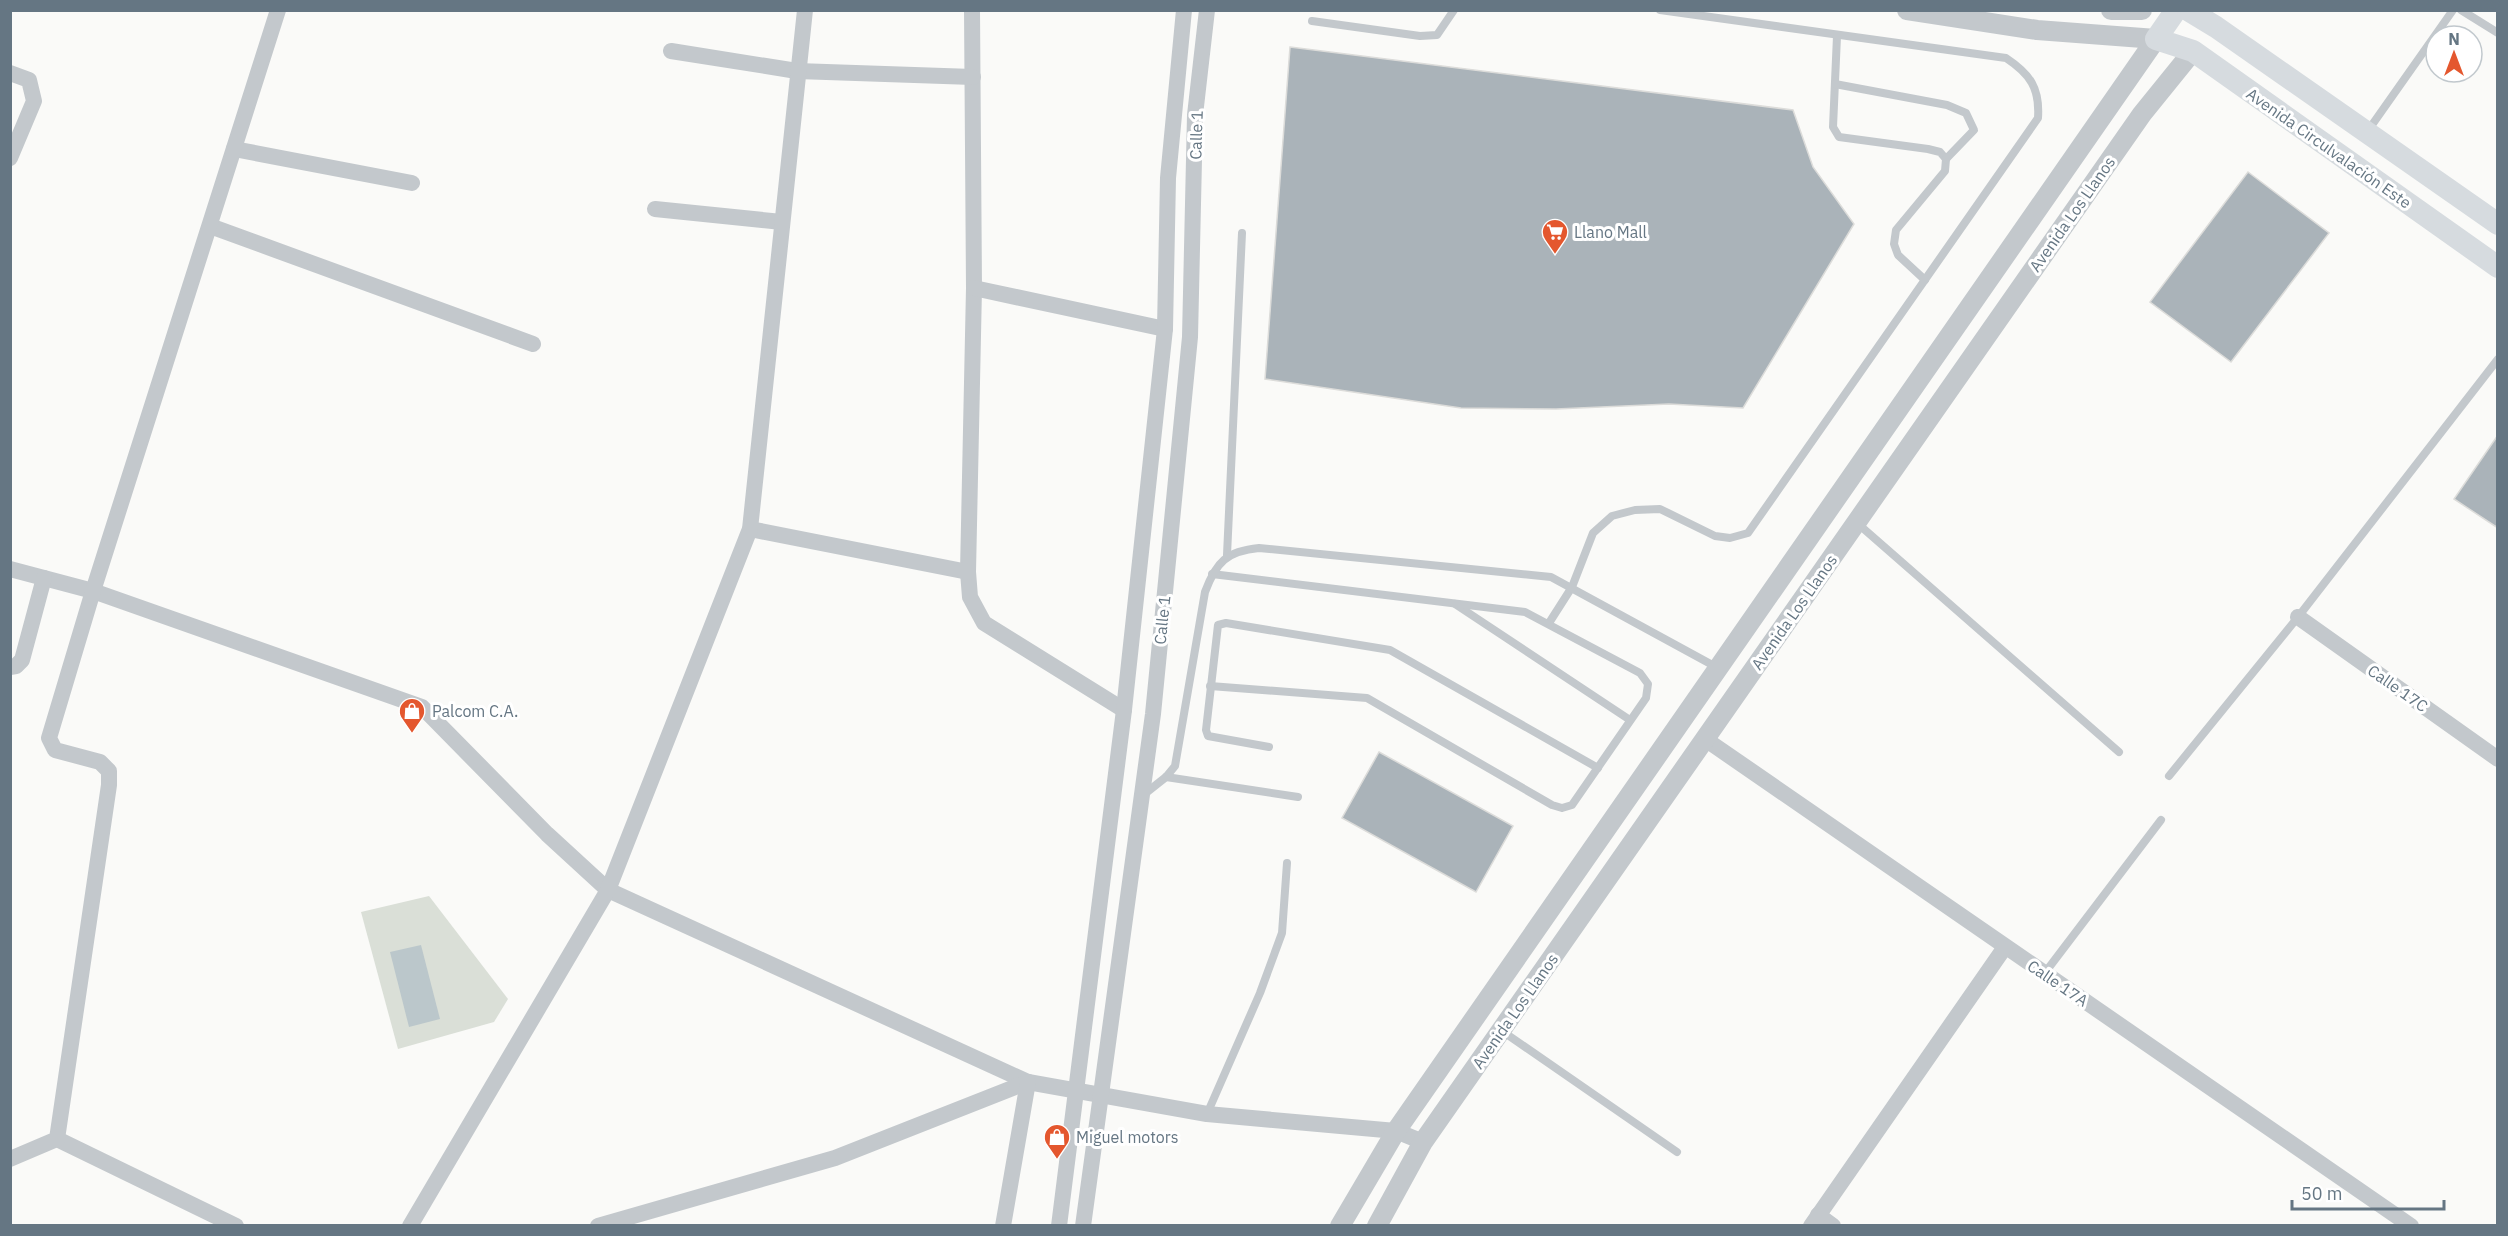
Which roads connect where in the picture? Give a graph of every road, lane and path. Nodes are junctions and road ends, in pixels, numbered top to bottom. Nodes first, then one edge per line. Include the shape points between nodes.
1 (278, 10) edge
2 (805, 10) edge
3 (972, 10) edge
4 (1184, 10) edge
5 (1207, 10) edge
6 (1454, 10) edge
7 (1660, 10) edge
8 (1906, 10) edge
9 (2111, 10) edge
10 (2142, 10) edge
11 (2176, 10) edge
12 (2188, 10) edge
13 (2453, 10) edge
14 (2461, 10) edge
15 (2117, 11) edge
16 (2221, 19) edge
17 (1312, 21) dead end
18 (2498, 33) edge
19 (1837, 36) junction
20 (2156, 39) junction
21 (671, 51) dead end
22 (2193, 51) junction
23 (798, 71) junction
24 (10, 73) edge
25 (973, 76) junction
26 (1835, 84) junction
27 (2366, 132) junction
28 (234, 149) junction
29 (10, 158) edge
30 (1946, 159) junction
31 (412, 183) dead end
32 (655, 209) dead end
33 (782, 222) junction
34 (2498, 224) edge
35 (210, 226) junction
36 (1242, 233) dead end
37 (2498, 267) edge
38 (1925, 280) junction
39 (974, 288) junction
40 (1165, 328) junction
41 (533, 344) dead end
42 (2498, 359) edge
43 (1856, 523) junction
44 (750, 529) junction
45 (1227, 555) junction
46 (10, 569) edge
47 (968, 573) junction
48 (1212, 574) junction
49 (48, 579) junction
50 (1572, 587) junction
51 (88, 589) junction
52 (1453, 602) junction
53 (2298, 617) junction
54 (1549, 624) junction
55 (10, 667) edge
56 (1718, 668) junction
57 (1210, 686) junction
58 (1124, 710) junction
59 (1630, 720) junction
60 (1705, 739) junction
61 (1269, 747) dead end
62 (2119, 752) dead end
63 (2498, 759) edge
64 (1598, 768) junction
65 (1166, 777) junction
66 (2169, 777) dead end
67 (1142, 796) junction
68 (1298, 797) dead end
69 (2161, 820) dead end
70 (1287, 863) dead end
71 (608, 890) junction
72 (2005, 947) junction
73 (2044, 974) junction
74 (1501, 1031) junction
75 (1028, 1082) junction
76 (1077, 1090) junction
77 (1099, 1095) junction
78 (1207, 1114) junction
79 (1396, 1131) junction
80 (57, 1139) junction
81 (1423, 1142) junction
82 (1677, 1152) dead end
83 (10, 1159) edge
84 (1815, 1220) edge
85 (236, 1226) edge
86 (410, 1226) edge
87 (598, 1226) edge
88 (1003, 1226) edge
89 (1059, 1226) edge
90 (1083, 1226) edge
91 (1340, 1226) edge
92 (1377, 1226) edge
93 (1833, 1226) edge
94 (2411, 1226) edge

1 - 28 street
2 - 23 street
3 - 25 street
4 - 40 street, Calle 1 via 1168,178
5 - 67 street, Calle 1 via 1196,115 1190,337
6 - 17 lane via 1437,35 1429,36
7 - 19 lane
8 - 20 street via 2037,30
9 - 15 street
10 - 15 street
11 - 20 main road, Avenida Los Llanos
12 - 16 main road
13 - 27 lane
14 - 18 lane
16 - 22 main road, Avenida Los Llanos
16 - 27 main road
19 - 26 lane
19 - 38 lane via 2006,58 2023,69 2039,99 2038,118
20 - 22 main road, Avenida Circulvalación Este
20 - 56 street, Avenida Los Llanos
21 - 23 street
22 - 37 main road, Avenida Circulvalación Este
22 - 43 street, Avenida Los Llanos via 2142,114
23 - 25 street
23 - 33 street
24 - 29 street via 29,80 34,101
25 - 39 street
26 - 30 lane via 1833,127 1839,137 1928,149 1940,152
26 - 30 lane via 1947,105 1966,113 1974,130
27 - 34 main road
28 - 31 street
28 - 35 street
30 - 38 lane via 1945,171 1896,230 1894,244 1898,255
32 - 33 street
33 - 44 street
35 - 41 street
35 - 51 street
36 - 45 lane
38 - 50 lane via 1748,532 1730,538 1715,536 1660,509 1623,512 1612,516 1593,533
39 - 40 street
39 - 47 street
40 - 58 street, Calle 1
42 - 53 lane
43 - 60 street, Avenida Los Llanos
43 - 62 lane
44 - 47 street
44 - 71 street
45 - 48 lane
45 - 50 lane via 1259,548 1530,574 1551,577
46 - 49 street
47 - 58 street via 970,597 984,623
48 - 52 lane
48 - 65 lane via 1205,592 1179,751 1175,766
49 - 51 street
49 - 55 street via 22,660
50 - 54 lane
50 - 56 lane
51 - 71 street via 423,707 547,834
51 - 80 street via 49,738 56,750 100,762 109,771 110,785
52 - 54 lane via 1526,612
52 - 59 lane
53 - 63 street, Calle 17C
53 - 66 lane
54 - 59 lane via 1640,673 1648,684 1646,698
56 - 79 street, Avenida Los Llanos
57 - 61 lane via 1208,736
57 - 64 lane via 1367,698 1562,808 1572,805
57 - 64 lane via 1216,633 1218,626 1226,623 1379,647
58 - 76 street, Calle 1
59 - 64 lane
60 - 72 street, Calle 17A
60 - 74 street, Avenida Los Llanos
65 - 67 lane
65 - 68 lane
67 - 77 street, Calle 1
69 - 73 lane
70 - 78 lane via 1282,933
71 - 75 street
71 - 86 street
72 - 73 street, Calle 17A
72 - 84 street
73 - 94 street, Calle 17A
74 - 81 street, Avenida Los Llanos
74 - 82 lane
75 - 76 street
75 - 87 street via 836,1158
75 - 88 street
76 - 77 street
76 - 89 street, Calle 1
77 - 78 street
77 - 90 street, Calle 1
78 - 79 street
79 - 81 street
79 - 91 street, Avenida Los Llanos
80 - 83 street
80 - 85 street
81 - 92 street, Avenida Los Llanos
84 - 93 street

